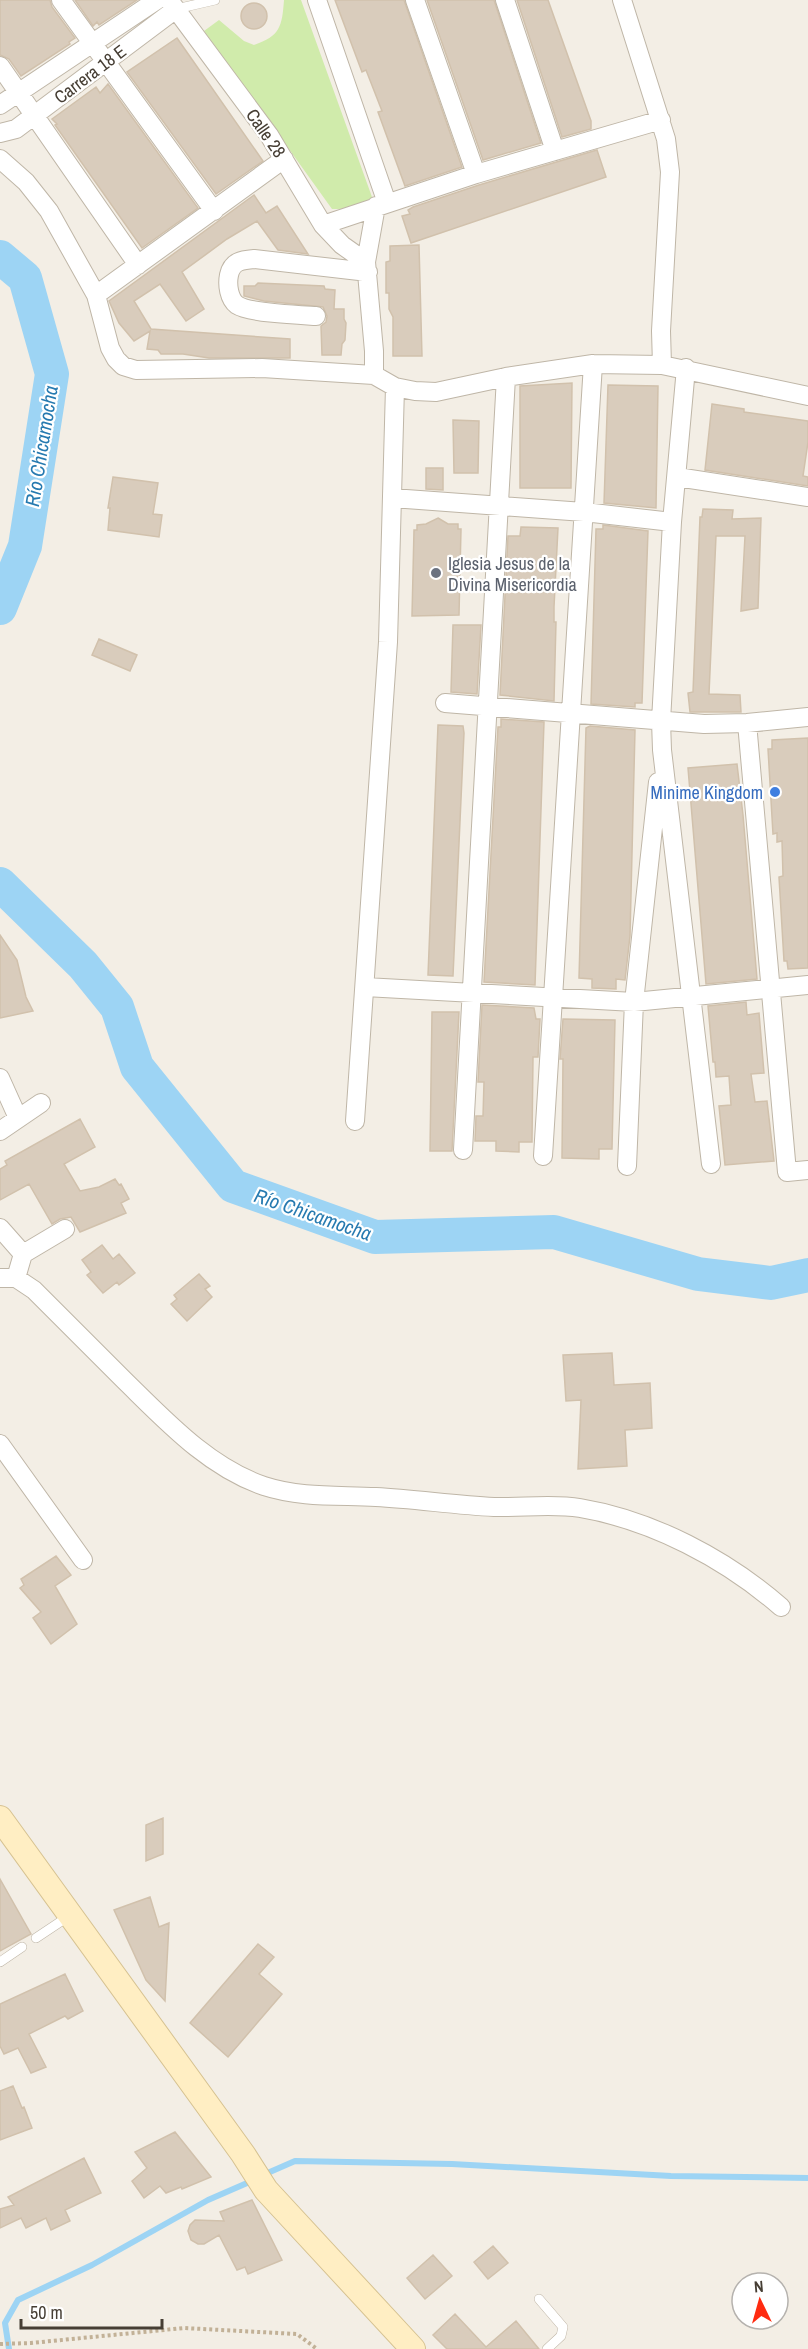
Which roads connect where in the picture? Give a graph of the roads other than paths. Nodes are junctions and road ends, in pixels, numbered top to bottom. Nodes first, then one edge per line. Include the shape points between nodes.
1 (61, 0) edge
2 (157, 0) edge
3 (215, 0) edge
4 (317, 0) edge
5 (415, 0) edge
6 (504, 0) edge
7 (622, 0) edge
8 (173, 5) edge
9 (92, 44) junction
10 (106, 62) junction
11 (0, 66) edge
12 (19, 93) junction
13 (0, 105) edge
14 (35, 115) junction
15 (661, 120) junction
16 (0, 133) edge
17 (555, 151) junction
18 (0, 159) edge
19 (284, 159) junction
20 (476, 174) junction
21 (382, 205) junction
22 (213, 211) junction
23 (323, 225) junction
24 (138, 265) junction
25 (367, 267) junction
26 (96, 295) junction
27 (316, 316) dead end
28 (593, 364) junction
29 (662, 365) junction
30 (686, 368) junction
31 (374, 375) junction
32 (506, 377) junction
33 (395, 387) junction
34 (808, 396) edge
35 (676, 477) junction
36 (808, 497) edge
37 (392, 498) junction
38 (499, 506) junction
39 (584, 512) junction
40 (672, 522) junction
41 (445, 703) dead end
42 (488, 706) junction
43 (571, 714) junction
44 (808, 717) edge
45 (661, 721) junction
46 (747, 723) junction
47 (662, 750) junction
48 (808, 985) edge
49 (365, 987) junction
50 (771, 988) junction
51 (472, 993) junction
52 (691, 996) junction
53 (553, 998) junction
54 (634, 1002) junction
55 (0, 1078) edge
56 (41, 1103) dead end
57 (18, 1119) junction
58 (355, 1121) dead end
59 (0, 1131) edge
60 (463, 1150) dead end
61 (543, 1156) dead end
62 (711, 1164) dead end
63 (627, 1166) dead end
64 (808, 1170) edge
65 (0, 1228) edge
66 (65, 1229) dead end
67 (23, 1254) junction
68 (8, 1278) edge
69 (0, 1444) edge
70 (83, 1560) dead end
71 (781, 1607) dead end
72 (0, 1818) edge
73 (70, 1916) junction
74 (36, 1938) dead end
75 (22, 1947) dead end
76 (0, 1962) edge
77 (539, 2299) dead end
78 (413, 2349) edge
79 (547, 2349) edge

1 - 9 street
2 - 9 street, Carrera 18 E
3 - 8 lane
4 - 21 street
5 - 20 street
6 - 17 street
7 - 15 street
8 - 10 street, Carrera 18 E
8 - 19 street, Calle 28
9 - 10 street
9 - 12 street, Carrera 18 E
10 - 14 street, Carrera 18 E
10 - 22 street
11 - 12 street
12 - 13 street, Carrera 18 E
12 - 14 street
14 - 16 street, Carrera 18 E via 16,129
14 - 24 street
15 - 17 street
15 - 29 street via 670,172
17 - 20 street
18 - 26 street via 26,182 49,211
19 - 22 street
19 - 23 street, Calle 28
20 - 21 street
21 - 23 street
21 - 25 street
22 - 24 street
23 - 25 street, Calle 28
24 - 26 street
25 - 27 street via 254,259 234,264 228,285 238,306
25 - 31 street
26 - 31 street via 110,348 123,366
28 - 29 street
28 - 32 street
28 - 39 street
29 - 30 street
30 - 34 street
30 - 35 street
31 - 33 street
32 - 33 street via 436,392
32 - 38 street
33 - 37 street
35 - 36 street
35 - 40 street
37 - 38 street
37 - 49 street via 388,642
38 - 39 street
38 - 42 street
39 - 40 street
39 - 43 street
40 - 45 street
41 - 42 street
42 - 43 street
42 - 51 street
43 - 45 street
43 - 53 street
44 - 46 street
45 - 46 street
45 - 47 street
46 - 50 street
47 - 52 street
47 - 54 street
48 - 50 street
49 - 51 street
49 - 58 street
50 - 52 street
50 - 64 street via 787,1172
51 - 53 street
51 - 60 street
52 - 54 street
52 - 62 street
53 - 54 street
53 - 61 street
54 - 63 street
55 - 57 street
56 - 57 street
57 - 59 street
65 - 67 street
66 - 67 street
67 - 68 street
68 - 71 street via 34,1290 170,1426 216,1462 255,1482 318,1496 590,1510 663,1533 754,1583
69 - 70 street
72 - 73 main road
73 - 74 lane
73 - 78 main road via 266,2190
75 - 76 lane
77 - 79 lane via 563,2327 561,2336

